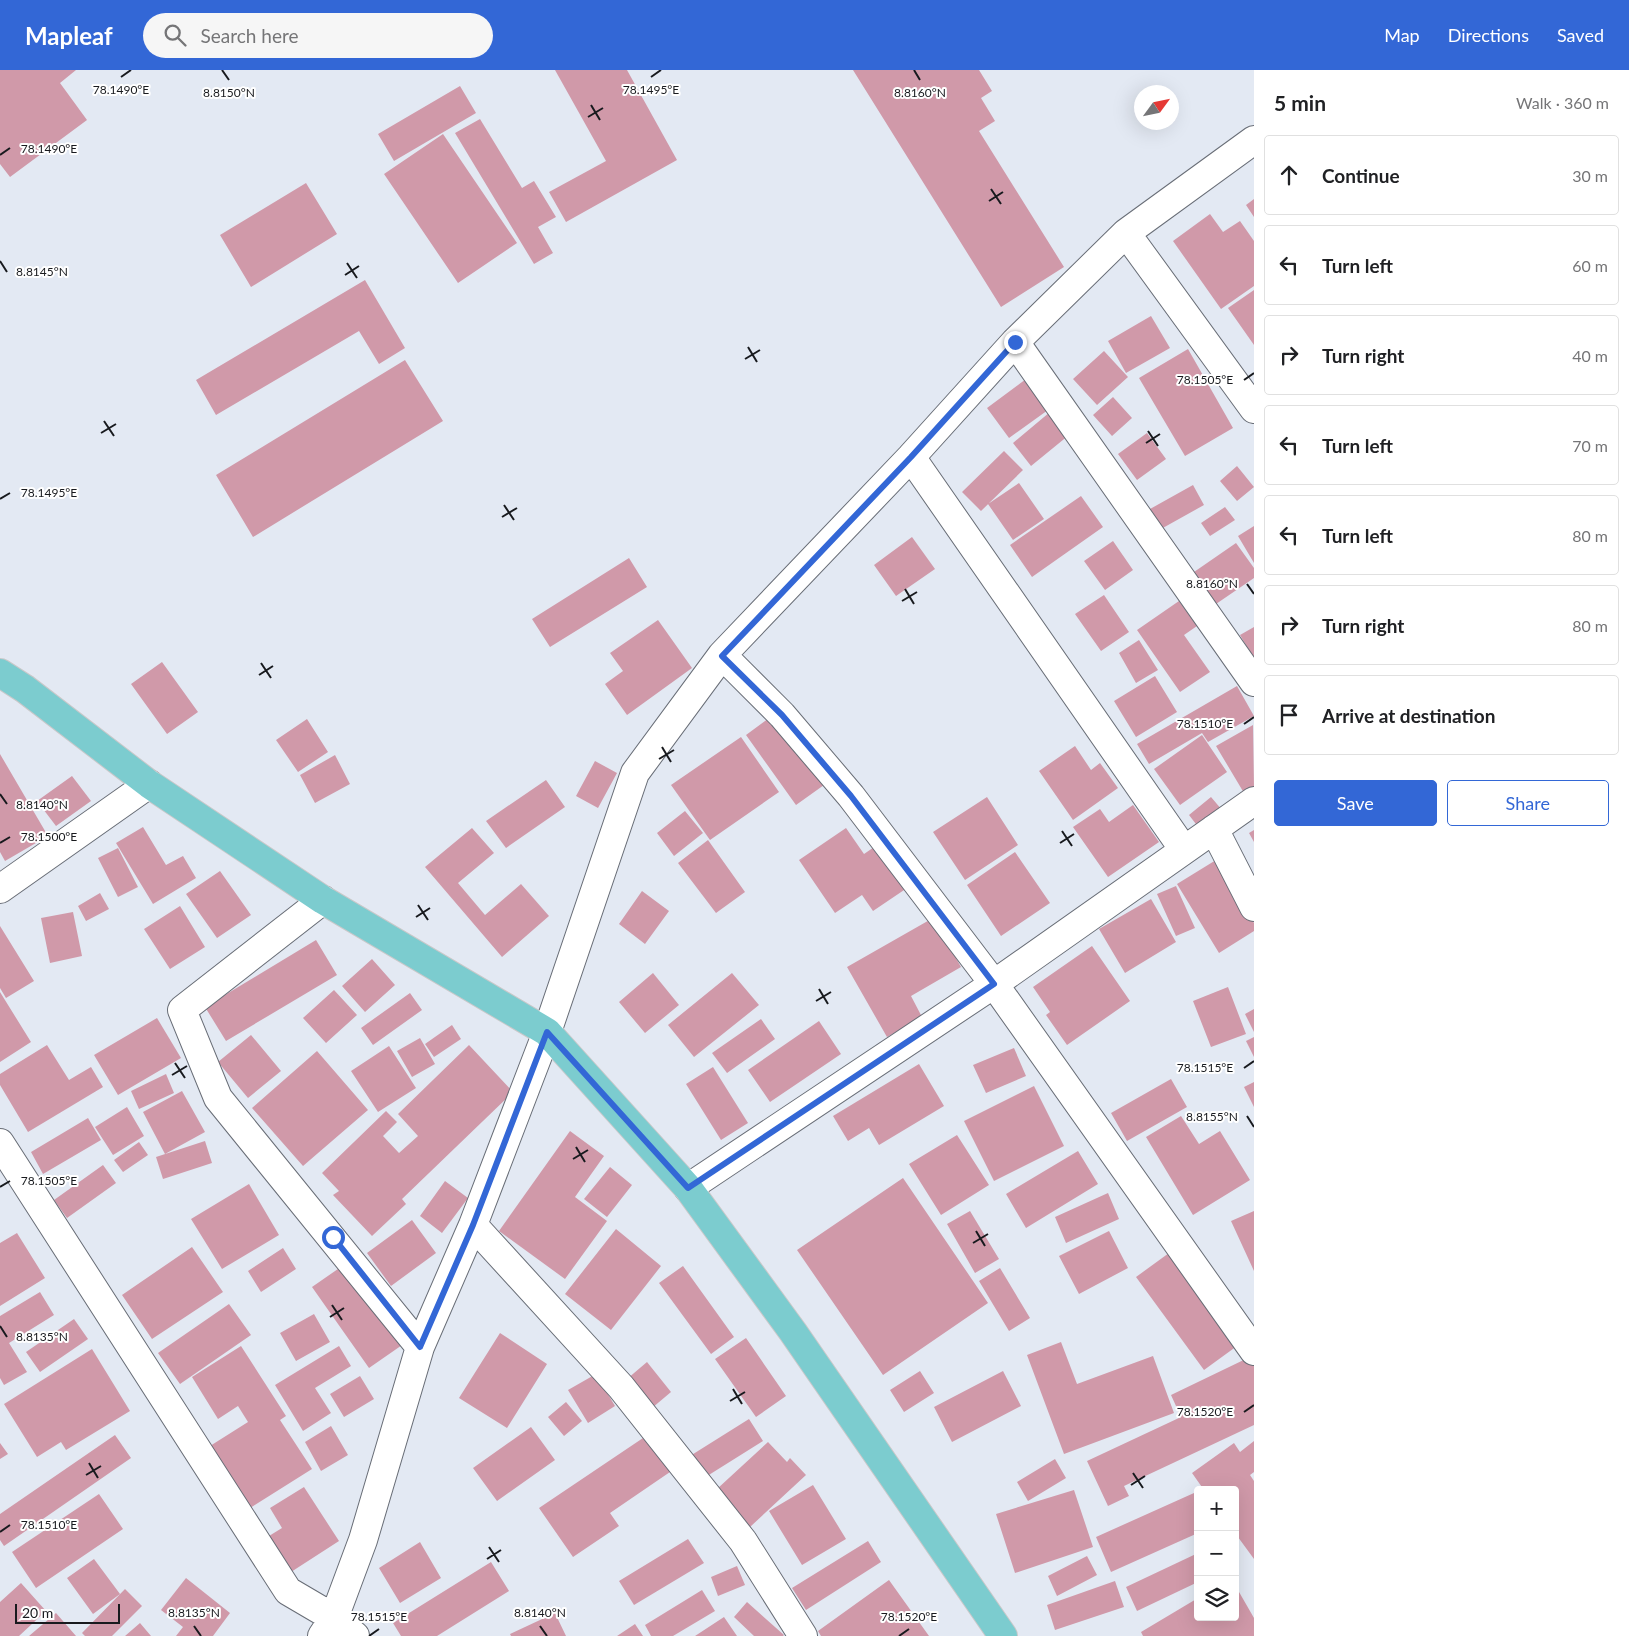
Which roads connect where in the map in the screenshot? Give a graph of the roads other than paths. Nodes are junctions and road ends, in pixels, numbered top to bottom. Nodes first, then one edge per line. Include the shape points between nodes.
1 (1254, 140) edge
2 (1126, 233) junction
3 (1015, 342) junction
4 (1254, 409) edge
5 (911, 457) junction
6 (722, 656) junction
7 (0, 673) edge
8 (1254, 682) edge
9 (149, 784) junction
10 (1254, 801) edge
11 (1214, 829) junction
12 (1184, 850) junction
13 (0, 889) edge
14 (323, 900) junction
15 (1254, 907) edge
16 (994, 984) junction
17 (547, 1032) junction
18 (0, 1143) edge
19 (688, 1188) junction
20 (473, 1225) junction
21 (420, 1347) junction
22 (1254, 1351) edge
23 (328, 1627) edge
24 (354, 1636) edge
25 (803, 1636) edge
26 (1003, 1636) edge

1 - 2 street
2 - 3 street
2 - 4 street
3 - 5 street
3 - 8 street
5 - 6 street
5 - 12 street
6 - 16 street via 782,715 851,796
6 - 17 street via 635,773
7 - 9 main road via 26,689
9 - 13 street
9 - 14 main road
10 - 11 street
11 - 12 street
11 - 15 street
12 - 16 street
14 - 17 main road
14 - 21 street via 182,1010 218,1098
16 - 19 street
16 - 22 street
17 - 19 main road
17 - 20 street
18 - 23 street via 288,1590
19 - 26 main road via 793,1332
20 - 21 street
20 - 25 street via 621,1387 743,1541
21 - 23 street via 363,1540
23 - 24 street

